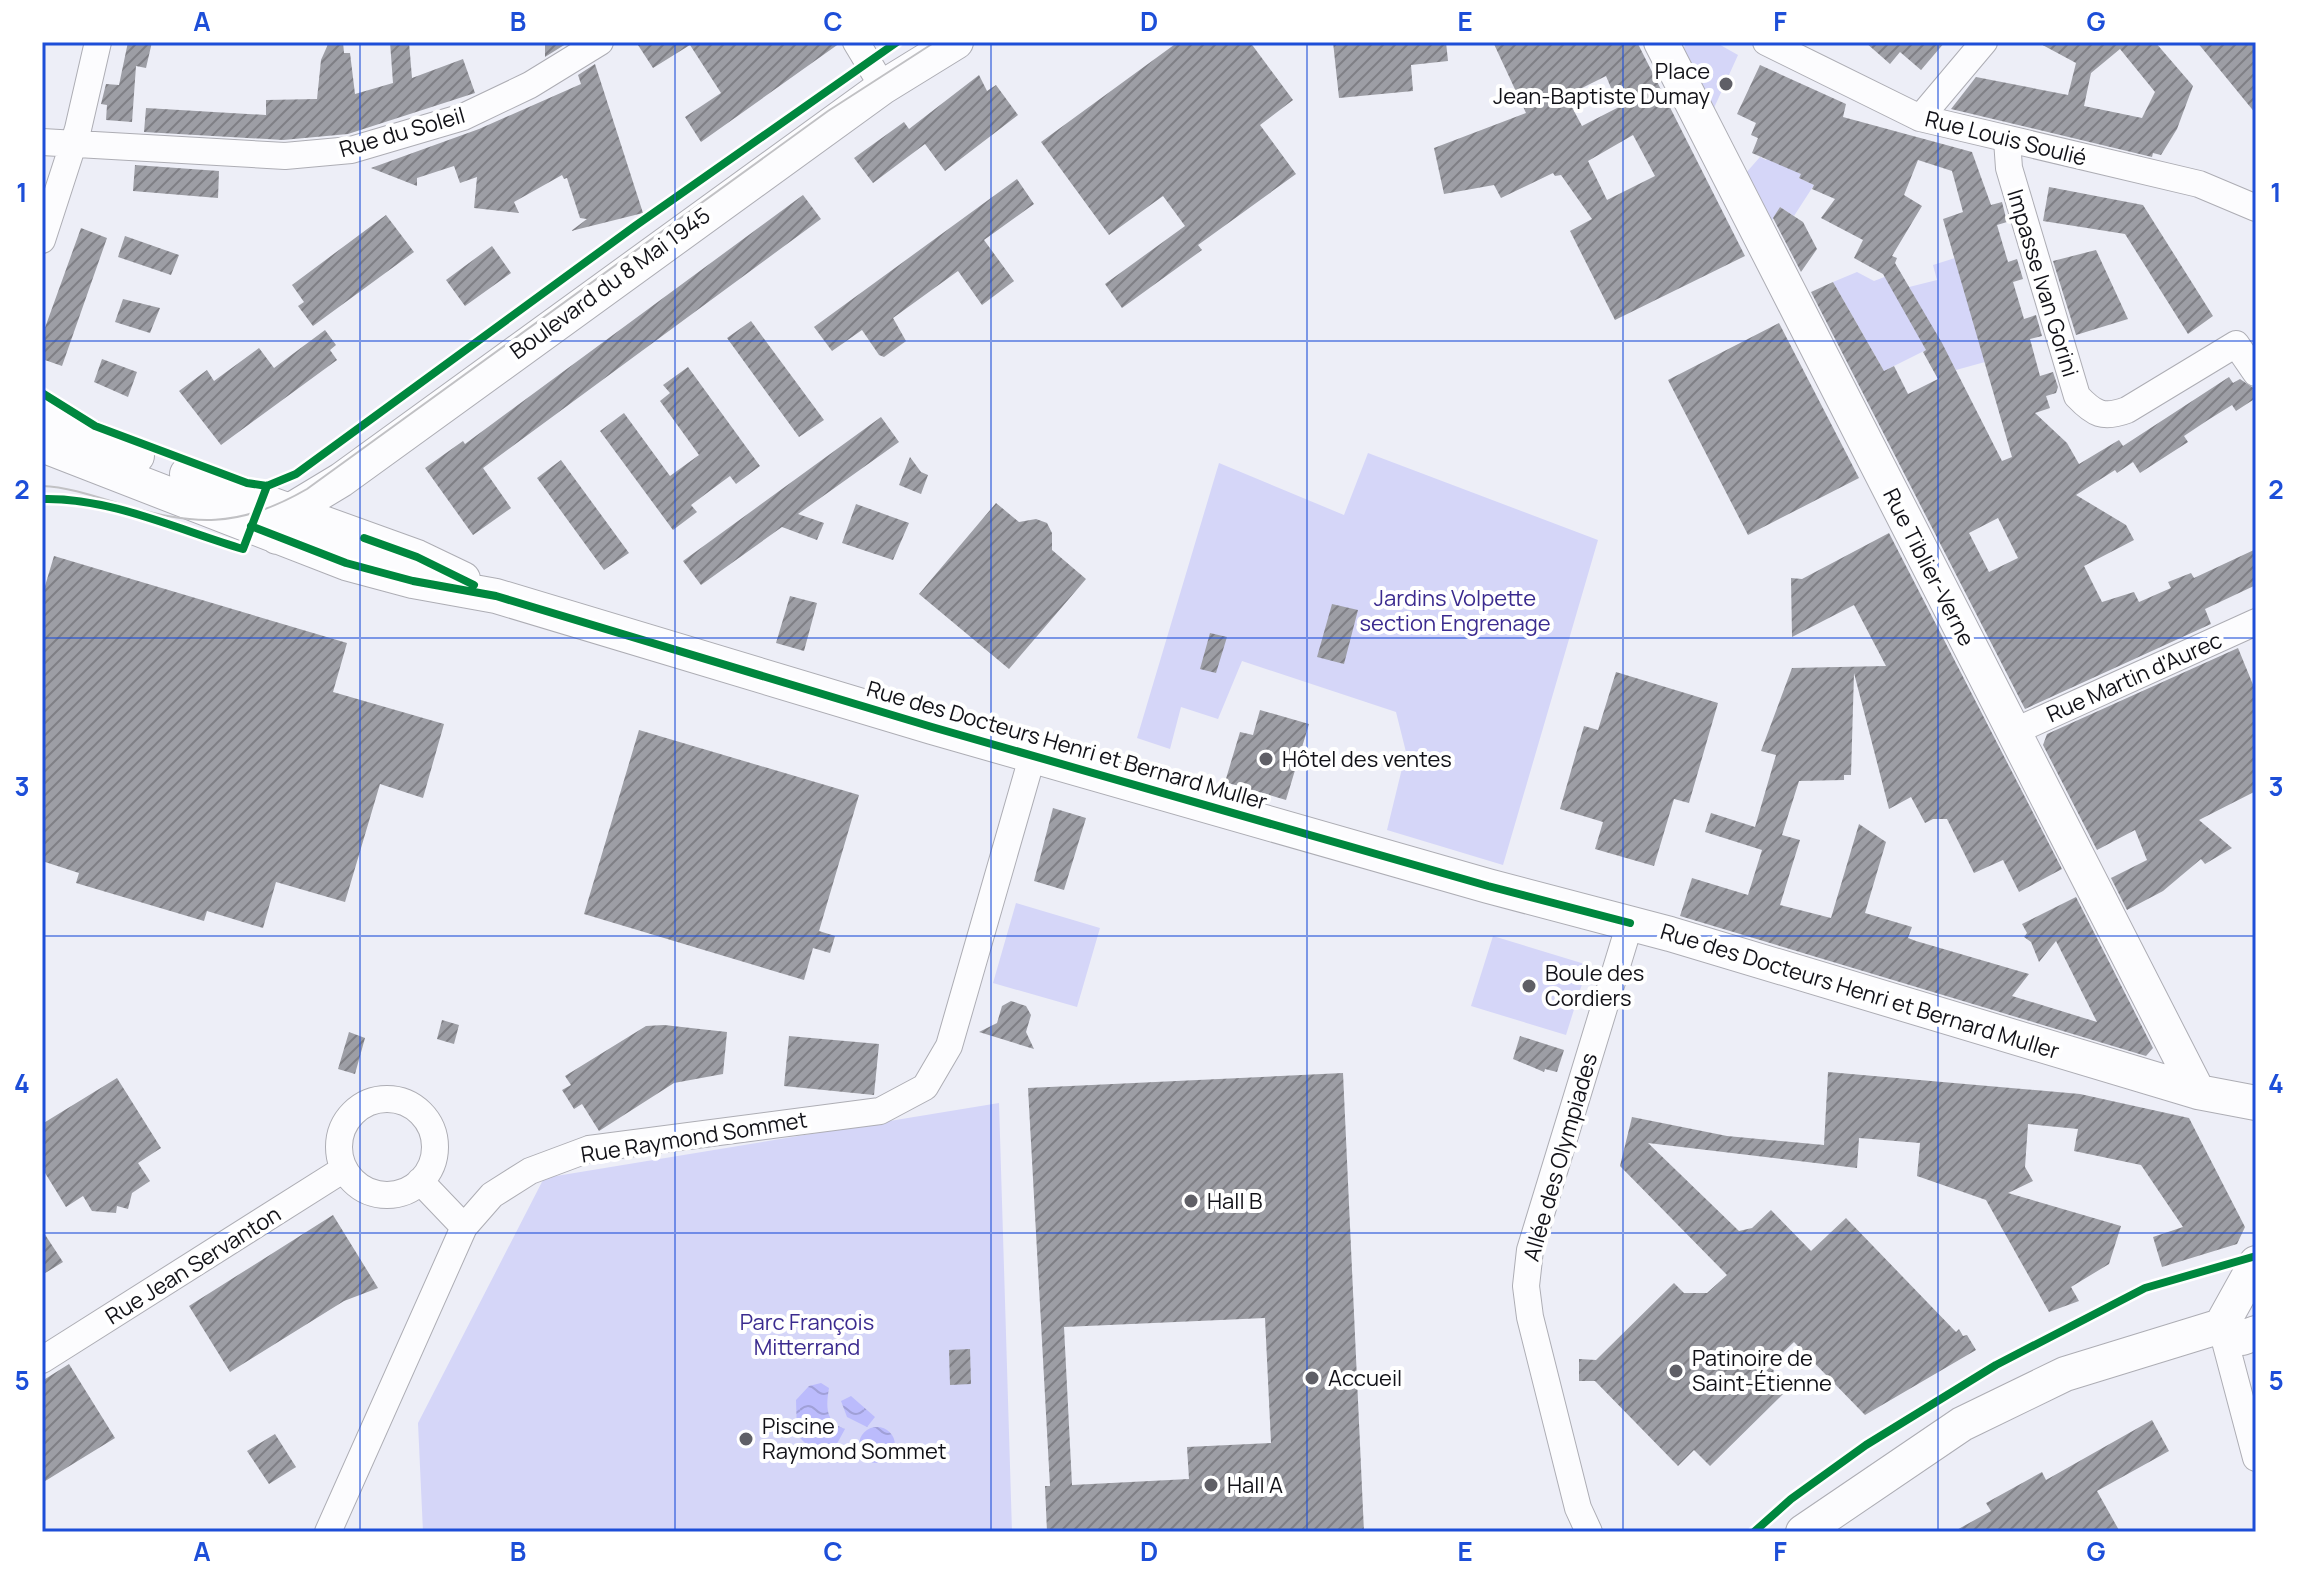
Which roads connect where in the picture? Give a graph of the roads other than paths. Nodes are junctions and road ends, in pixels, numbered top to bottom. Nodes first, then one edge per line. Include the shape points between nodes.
1 (98, 42) edge
2 (600, 42) edge
3 (856, 42) edge
4 (956, 42) edge
5 (1661, 42) edge
6 (1766, 42) edge
7 (1984, 42) edge
8 (883, 87) junction
9 (1920, 118) junction
10 (2007, 140) junction
11 (42, 142) edge
12 (74, 144) junction
13 (2256, 208) edge
14 (42, 240) edge
15 (2256, 373) edge
16 (42, 408) edge
17 (42, 445) edge
18 (283, 524) junction
19 (2256, 622) edge
20 (2013, 732) junction
21 (1033, 754) junction
22 (1630, 923) junction
23 (2227, 1097) edge
24 (2256, 1118) edge
25 (344, 1169) junction
26 (420, 1181) junction
27 (464, 1227) junction
28 (2253, 1275) edge
29 (2221, 1326) junction
30 (2256, 1333) edge
31 (42, 1360) edge
32 (2256, 1458) edge
33 (328, 1532) edge
34 (1589, 1532) edge
35 (1803, 1532) edge

1 - 12 street
2 - 12 street, Rue du Soleil via 530,85 463,117 351,150 285,156
3 - 8 street
4 - 8 main road, Boulevard du 8 Mai 1945
5 - 20 main road, Rue Tiblier-Verne
6 - 9 street, Rue Louis Soulié
7 - 9 street
8 - 18 main road, Boulevard du 8 Mai 1945
9 - 10 street, Rue Louis Soulié
10 - 13 street, Rue Louis Soulié via 2199,184
10 - 15 street, Impasse Ivan Gorini via 2009,168 2077,396 2093,413 2111,416 2127,410 2236,344
11 - 12 street, Rue du Soleil
12 - 14 street
16 - 18 main road, Rue des Docteurs Henri et Bernard Muller via 107,445
17 - 18 main road, Rue des Docteurs Henri et Bernard Muller
18 - 21 main road, Rue des Docteurs Henri et Bernard Muller via 346,563 496,596
19 - 20 street, Rue Martin d'Aurec
20 - 23 main road, Rue Tiblier-Verne
21 - 22 main road, Rue des Docteurs Henri et Bernard Muller
21 - 27 street, Rue Raymond Sommet via 949,1046 925,1087 880,1111 589,1149 530,1171 492,1195
22 - 23 main road, Rue des Docteurs Henri et Bernard Muller
22 - 34 street, Allée des Olympiades via 1530,1250 1526,1286 1570,1478
23 - 24 main road
25 - 26 street via 365,1189 379,1194 394,1194
25 - 26 street via 339,1153 346,1122 370,1101 394,1100 417,1109 434,1136 435,1152
25 - 31 street, Rue Jean Servanton
26 - 27 street
27 - 33 street, Rue Raymond Sommet
28 - 29 main road
29 - 30 main road via 2242,1338
29 - 32 street
29 - 35 main road via 2065,1374 1962,1424

